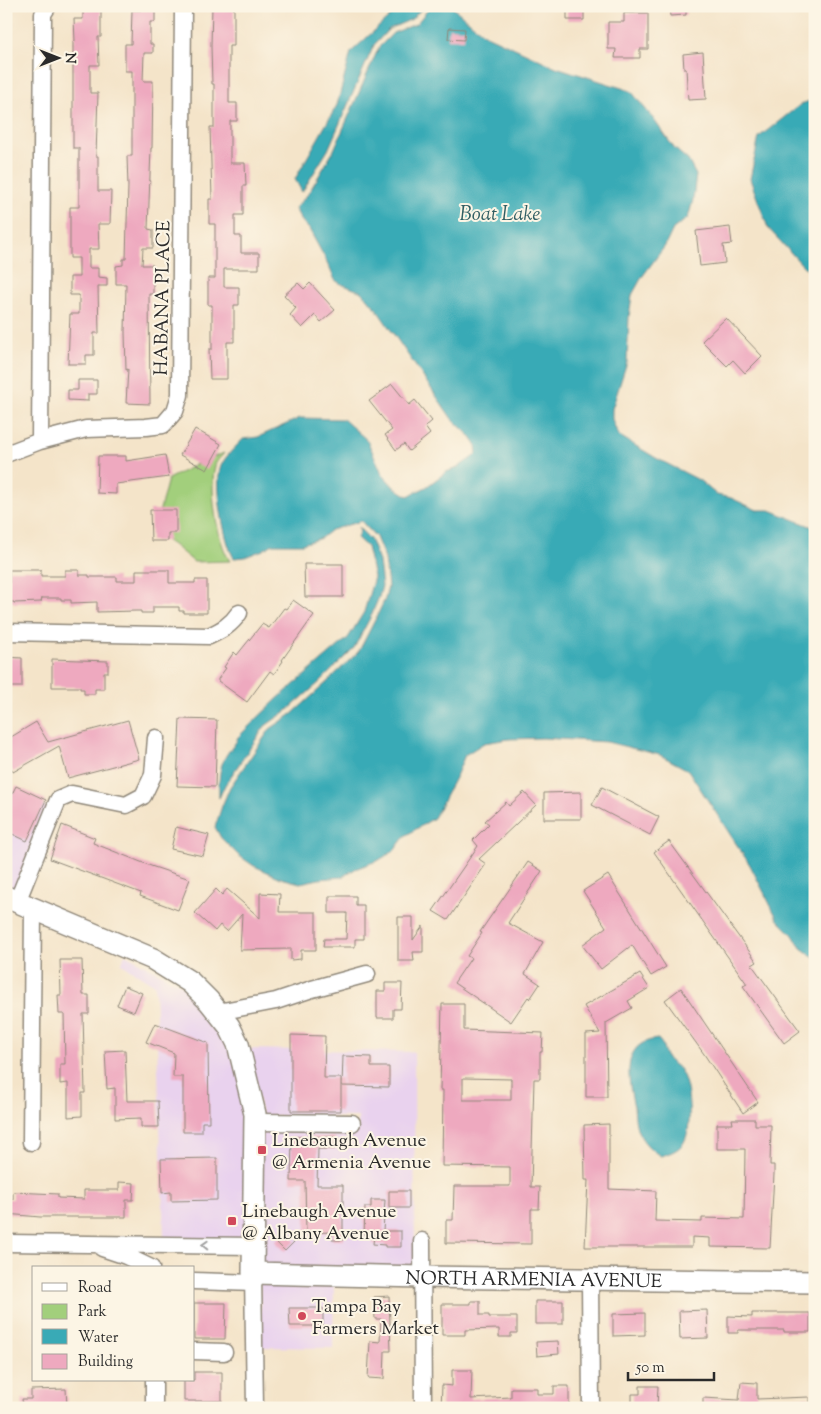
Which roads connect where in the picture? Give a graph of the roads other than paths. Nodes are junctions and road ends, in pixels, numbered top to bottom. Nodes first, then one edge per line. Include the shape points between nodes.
1 (48, 6) edge
2 (183, 6) edge
3 (40, 441) junction
4 (6, 454) edge
5 (239, 613) dead end
6 (6, 632) edge
7 (156, 738) dead end
8 (19, 903) edge
9 (367, 974) dead end
10 (218, 1012) junction
11 (256, 1122) junction
12 (352, 1123) dead end
13 (31, 1142) dead end
14 (422, 1241) dead end
15 (6, 1243) edge
16 (88, 1243) junction
17 (154, 1244) junction
18 (254, 1246) junction
19 (148, 1266) edge
20 (153, 1266) edge
21 (422, 1277) junction
22 (254, 1278) junction
23 (590, 1279) junction
24 (195, 1281) edge
25 (815, 1282) edge
26 (195, 1351) edge
27 (224, 1352) dead end
28 (154, 1382) edge
29 (154, 1408) edge
30 (255, 1408) edge
31 (423, 1408) edge
32 (591, 1408) edge

1 - 3 street via 43,14
2 - 3 street, HABANA PLACE via 180,395 175,411 163,424 86,429
3 - 4 street, HABANA PLACE
5 - 6 street via 224,630 209,636
7 - 8 street via 152,775 143,796 126,806 72,794 58,800
8 - 10 main road via 152,959 190,982
8 - 13 street
9 - 10 street via 276,1001
10 - 11 main road via 238,1044
11 - 12 street
11 - 18 main road
14 - 21 street
15 - 16 street
16 - 17 street
16 - 19 street
18 -> 17 street
17 - 20 street
18 - 22 main road
21 - 22 main road, NORTH ARMENIA AVENUE
21 - 23 main road, NORTH ARMENIA AVENUE
21 - 31 street
22 - 24 street
22 - 30 street
23 - 25 main road, NORTH ARMENIA AVENUE
23 - 32 street
26 - 27 street
28 - 29 street

